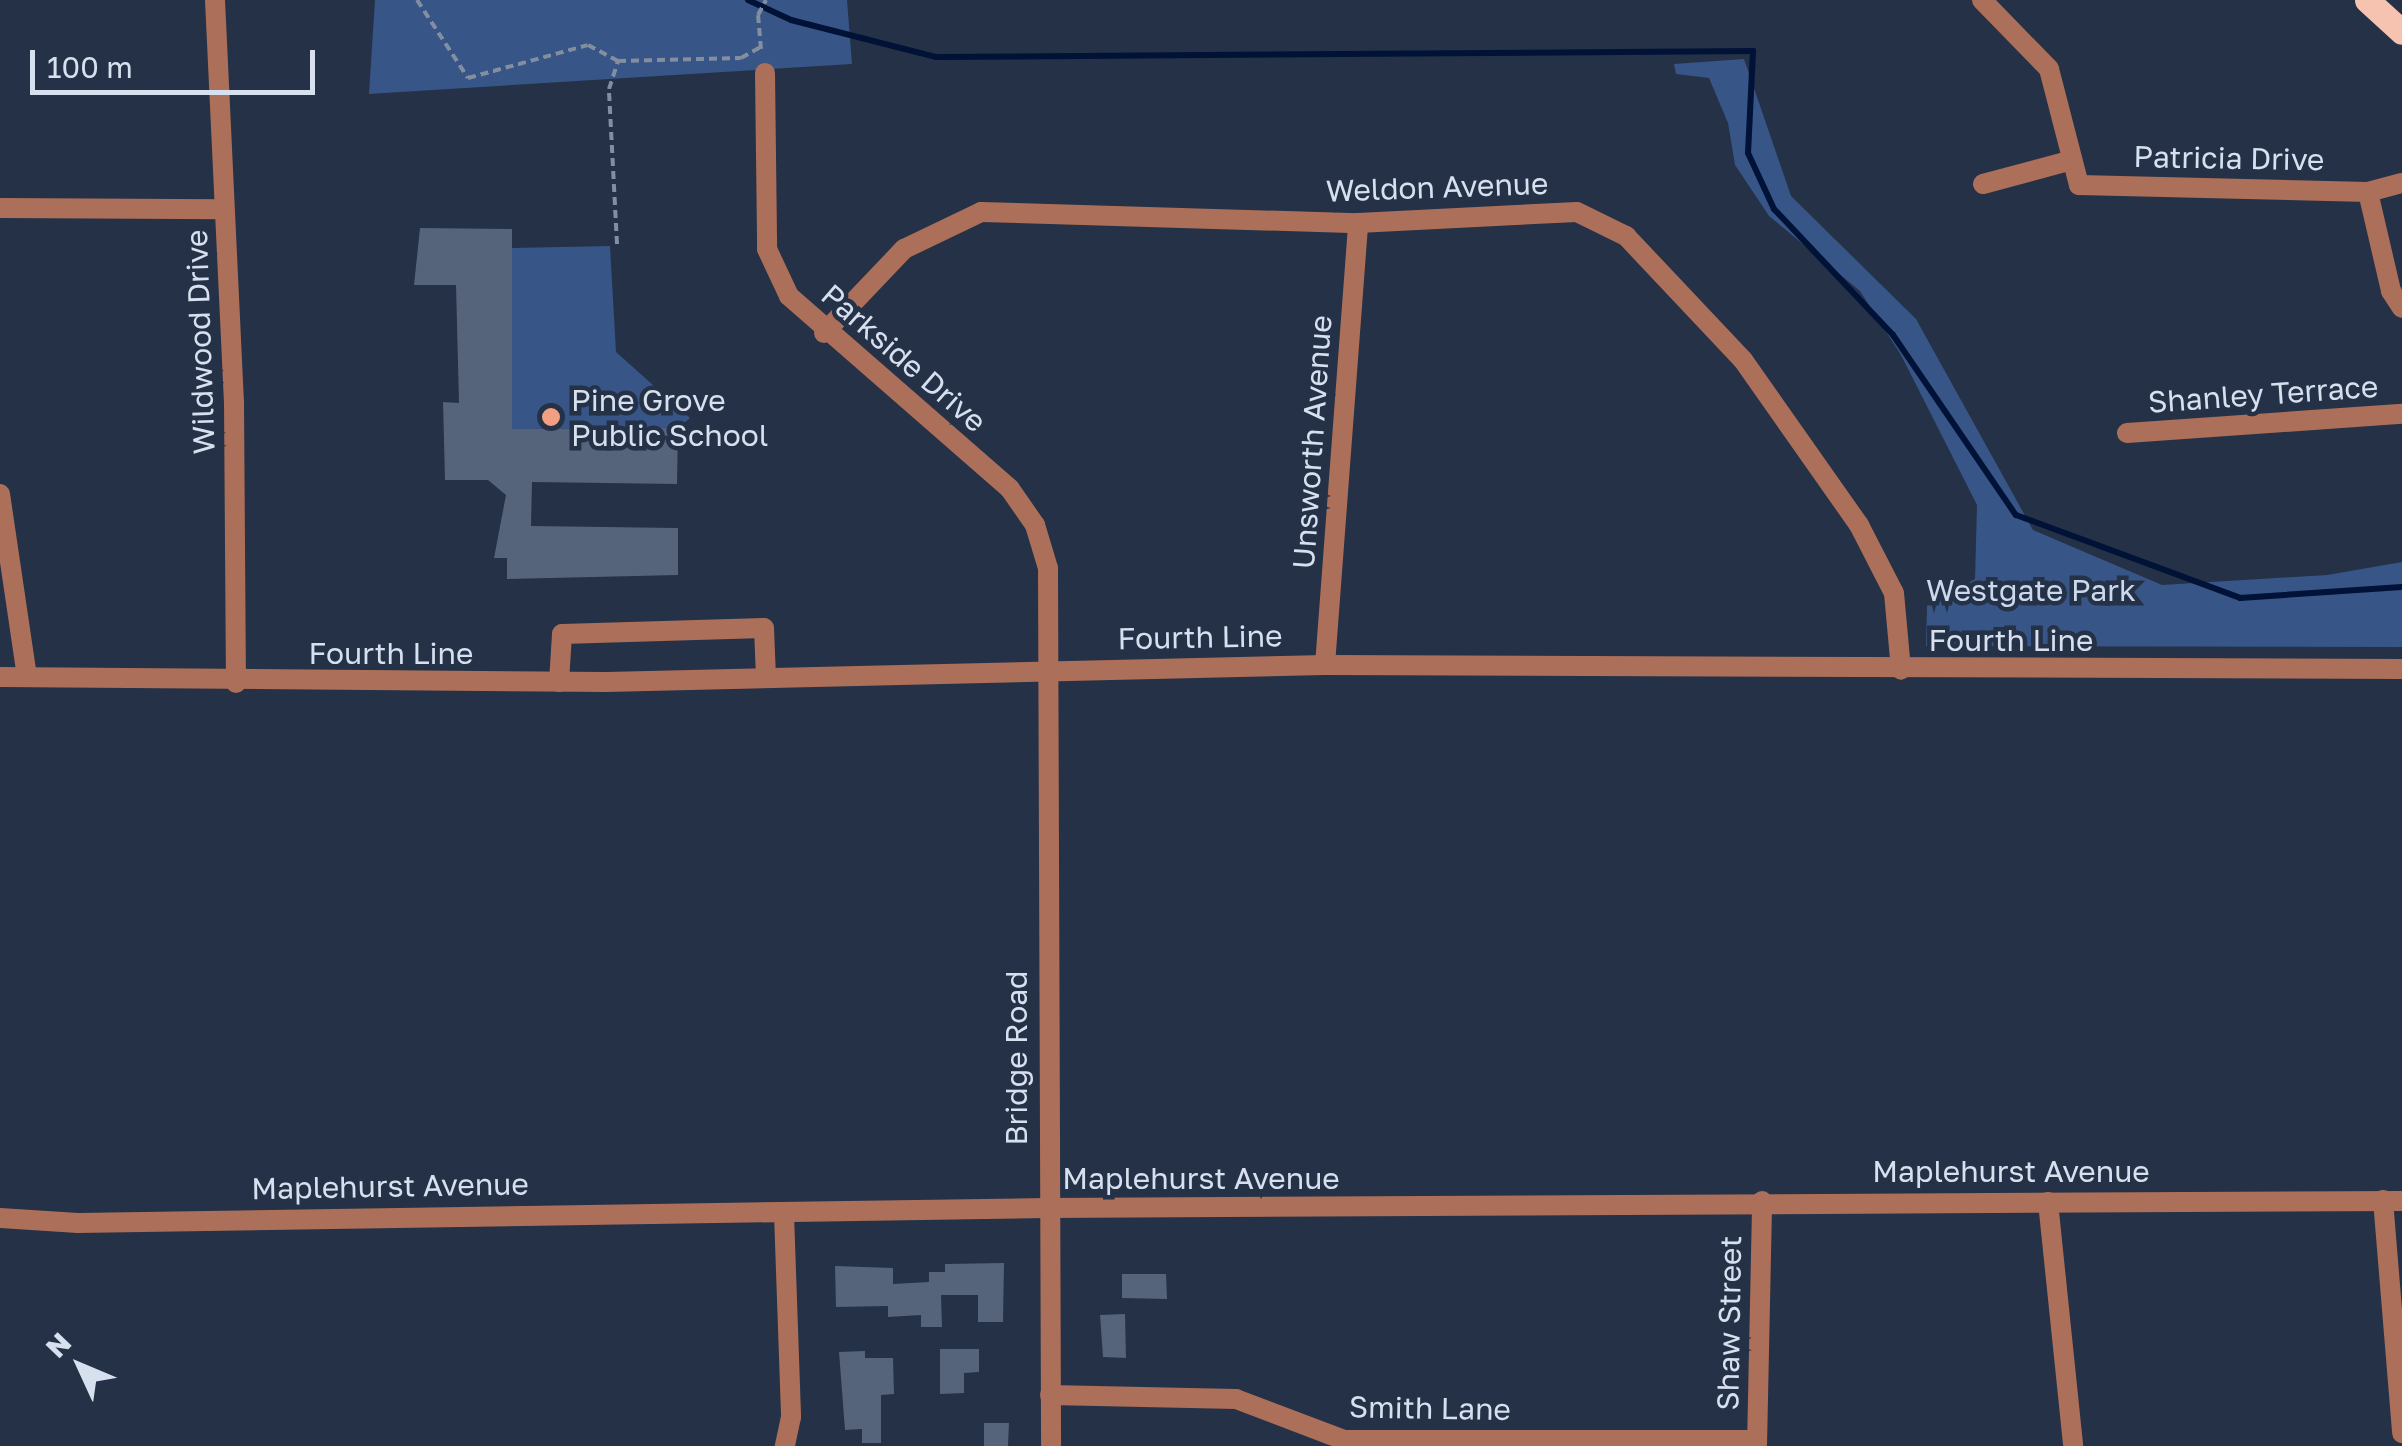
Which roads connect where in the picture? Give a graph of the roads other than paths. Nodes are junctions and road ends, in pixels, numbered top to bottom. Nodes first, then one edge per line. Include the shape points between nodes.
1 (215, 0) edge
2 (1982, 0) edge
3 (2367, 0) edge
4 (2402, 32) edge
5 (764, 73) road end
6 (2069, 161) junction
7 (2402, 183) edge
8 (1983, 184) dead end
9 (2368, 192) junction
10 (0, 208) edge
11 (224, 209) junction
12 (1358, 223) junction
13 (2402, 308) edge
14 (824, 333) junction
15 (2402, 414) edge
16 (2127, 433) dead end
17 (0, 494) edge
18 (1326, 665) junction
19 (2402, 669) edge
20 (1045, 670) junction
21 (1901, 670) junction
22 (0, 677) edge
23 (27, 677) junction
24 (766, 678) junction
25 (236, 682) junction
26 (559, 682) junction
27 (2392, 1200) edge
28 (1762, 1201) junction
29 (2048, 1202) junction
30 (1047, 1208) junction
31 (784, 1214) junction
32 (0, 1218) edge
33 (1050, 1394) junction
34 (2402, 1433) edge
35 (1757, 1443) edge
36 (785, 1446) edge
37 (1051, 1446) edge
38 (2073, 1446) edge

1 - 11 street, Wildwood Drive
2 - 6 street via 2048,70
3 - 4 main road
5 - 14 street, Parkside Drive via 767,249 788,296
6 - 8 street
6 - 9 street, Patricia Drive via 2080,185
7 - 9 street, Patricia Drive
9 - 13 street via 2391,290
10 - 11 street
11 - 25 street, Wildwood Drive via 234,402
12 - 14 street, Weldon Avenue via 981,212 904,249
12 - 18 street, Unsworth Avenue
12 - 21 street, Weldon Avenue via 1576,212 1626,236 1743,360 1859,525 1894,593
14 - 20 street, Parkside Drive via 1010,489 1035,525 1048,568
15 - 16 street, Shanley Terrace
17 - 23 street
18 - 20 street, Fourth Line
18 - 21 street, Fourth Line
19 - 21 street, Fourth Line
20 - 24 street, Fourth Line
20 - 30 street, Bridge Road
22 - 23 street, Fourth Line
23 - 25 street, Fourth Line
24 - 26 street, Fourth Line
24 - 26 street via 764,628 562,634
25 - 26 street, Fourth Line
27 - 29 street, Maplehurst Avenue
27 - 34 street
28 - 29 street, Maplehurst Avenue
28 - 30 street, Maplehurst Avenue
28 - 35 street, Shaw Street
29 - 38 street
30 - 31 street, Maplehurst Avenue
30 - 33 street, Bridge Road
31 - 32 street, Maplehurst Avenue via 78,1223
31 - 36 street via 791,1417
33 - 35 street, Smith Lane via 1236,1399 1344,1440
33 - 37 street, Bridge Road

